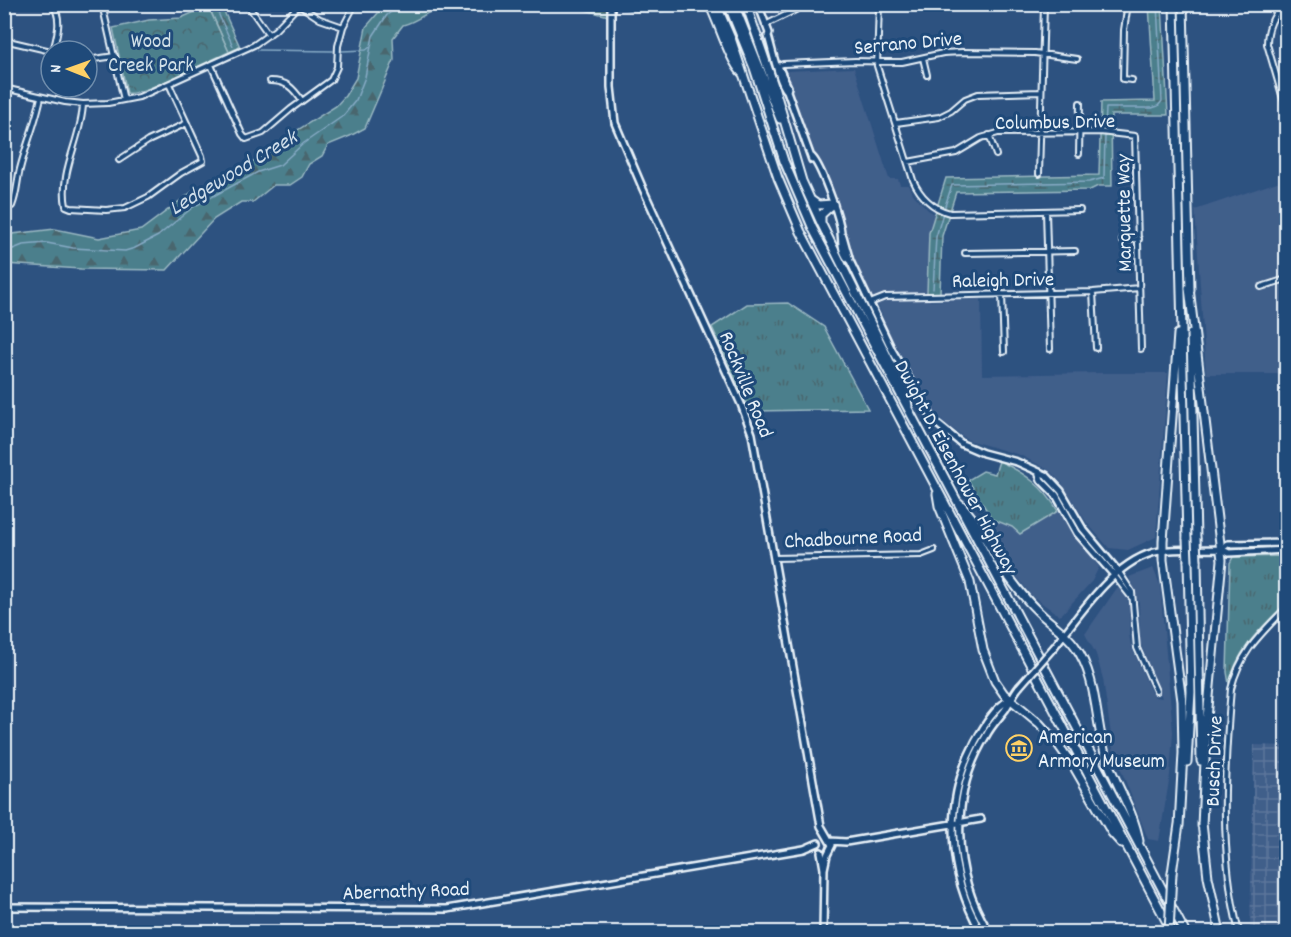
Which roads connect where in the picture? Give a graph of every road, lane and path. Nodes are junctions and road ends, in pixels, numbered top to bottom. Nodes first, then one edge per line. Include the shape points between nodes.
1 (52, 4) edge
2 (247, 4) edge
3 (355, 4) edge
4 (611, 4) edge
5 (728, 4) edge
6 (735, 4) edge
7 (746, 4) edge
8 (756, 4) edge
9 (808, 4) edge
10 (879, 4) edge
11 (966, 4) edge
12 (1128, 4) edge
13 (1174, 4) edge
14 (1183, 4) edge
15 (1284, 4) edge
16 (299, 5) edge
17 (713, 5) edge
18 (104, 6) edge
19 (1044, 6) edge
20 (1090, 7) dead end
21 (765, 25) junction
22 (343, 27) junction
23 (269, 35) junction
24 (55, 39) edge
25 (4, 40) edge
26 (39, 48) edge
27 (1041, 55) junction
28 (115, 56) junction
29 (99, 58) edge
30 (923, 58) junction
31 (1077, 58) dead end
32 (877, 62) junction
33 (210, 65) junction
34 (778, 66) junction
35 (927, 75) dead end
36 (1132, 80) dead end
37 (270, 81) dead end
38 (169, 84) junction
39 (4, 88) edge
40 (1040, 92) junction
41 (39, 97) edge
42 (40, 99) edge
43 (53, 99) edge
44 (124, 100) junction
45 (302, 101) junction
46 (1080, 103) dead end
47 (83, 104) junction
48 (1287, 109) edge
49 (187, 123) junction
50 (896, 123) junction
51 (1040, 132) junction
52 (1080, 132) junction
53 (989, 135) junction
54 (1135, 136) joint
55 (793, 152) junction
56 (1080, 154) dead end
57 (996, 155) dead end
58 (119, 160) dead end
59 (908, 162) junction
60 (1039, 174) dead end
61 (809, 199) junction
62 (833, 204) junction
63 (4, 207) edge
64 (1080, 210) dead end
65 (1046, 211) junction
66 (822, 225) junction
67 (1139, 239) junction
68 (1122, 240) dead end
69 (1047, 251) junction
70 (1075, 251) dead end
71 (966, 253) dead end
72 (1287, 279) edge
73 (1261, 287) dead end
74 (1139, 288) junction
75 (1190, 288) junction
76 (1048, 292) junction
77 (1093, 292) junction
78 (1002, 294) junction
79 (869, 303) junction
80 (1181, 305) junction
81 (1096, 348) dead end
82 (1050, 349) dead end
83 (1141, 349) dead end
84 (1004, 352) dead end
85 (909, 411) junction
86 (935, 485) junction
87 (956, 500) junction
88 (1287, 543) edge
89 (1221, 549) junction
90 (934, 550) dead end
91 (1287, 550) edge
92 (1163, 551) junction
93 (774, 558) junction
94 (1116, 573) junction
95 (1287, 608) edge
96 (1064, 634) junction
97 (1156, 691) dead end
98 (1010, 699) junction
99 (981, 819) dead end
100 (956, 823) junction
101 (821, 826) junction
102 (1179, 826) junction
103 (1202, 826) junction
104 (829, 840) junction
105 (819, 842) junction
106 (846, 842) junction
107 (804, 849) junction
108 (1140, 849) junction
109 (830, 850) junction
110 (820, 851) junction
111 (1130, 854) junction
112 (824, 869) junction
113 (4, 907) edge
114 (823, 933) edge
115 (981, 933) edge
116 (989, 933) edge
117 (1171, 933) edge
118 (1185, 933) edge
119 (1220, 933) edge
120 (1239, 933) edge

1 - 24 street via 57,12
2 - 23 street
3 - 22 street
4 - 93 main road, Rockville Road via 610,87 615,123 747,419 756,449
5 - 85 highway, Dwight D. Eisenhower Highway via 800,202
6 - 55 highway
7 - 55 highway
8 - 21 main road
9 - 21 street
10 - 32 street
11 - 19 street
12 - 36 street via 1124,79
13 - 80 highway
14 - 75 highway
15 - 48 street via 1270,26 1267,44
16 - 22 street via 320,19
16 - 23 street
17 - 86 highway, Dwight D. Eisenhower Highway via 732,41 767,150 801,232
18 - 28 street
19 - 20 street
19 - 27 street
21 - 34 main road
22 - 45 street via 334,74 326,85
23 - 33 street
25 - 26 street
27 - 30 street, Serrano Drive via 962,52
27 - 31 street, Serrano Drive
27 - 40 street
28 - 29 street
28 - 44 street
30 - 32 street, Serrano Drive
30 - 35 street
32 - 34 street, Serrano Drive
32 - 50 street
33 - 38 street
33 - 45 street via 246,139 263,133
34 - 62 main road
37 - 45 street via 287,84
38 - 44 street
38 - 49 street
39 - 41 street
40 - 50 street via 978,94 939,117
40 - 51 street
42 - 63 street via 14,201 12,206
43 - 47 street
44 - 47 street
46 - 52 street
47 - 49 street via 67,178 65,200 71,208 106,210 137,204 199,165 202,156
49 - 58 street
50 - 59 street
51 - 52 street, Columbus Drive
51 - 53 street, Columbus Drive
51 - 60 street
52 - 54 street, Columbus Drive
52 - 56 street
53 - 57 street
53 - 59 street, Columbus Drive via 956,153
54 - 67 street, Marquette Way
55 - 61 highway
59 - 65 street via 916,187 936,208 950,213
61 - 62 highway via 818,205
61 - 66 highway
62 - 66 highway via 821,215
62 - 79 main road via 842,247
64 - 65 street
65 - 69 street
66 - 85 highway via 906,394
67 - 68 street
67 - 74 street, Marquette Way
69 - 70 street
69 - 71 street
69 - 76 street
72 - 73 street
74 - 77 street, Raleigh Drive
74 - 83 street, Marquette Way
75 - 89 highway
75 - 103 highway, bridge
76 - 77 street, Raleigh Drive
76 - 78 street, Raleigh Drive
76 - 82 street
77 - 81 street
78 - 79 street, Raleigh Drive via 885,297
78 - 84 street
79 - 94 main road via 922,403 943,431 972,449 1046,475
80 - 92 highway
80 - 102 highway, bridge via 1190,724
85 - 87 highway, Dwight D. Eisenhower Highway
86 - 98 highway via 939,506 970,582 986,661 995,681
86 - 111 highway, Dwight D. Eisenhower Highway
87 - 96 highway via 967,509 1016,587
87 - 108 highway, Dwight D. Eisenhower Highway
88 - 89 main road via 1228,544
89 - 91 main road via 1229,553
89 - 92 main road
89 - 103 highway
90 - 93 street, Chadbourne Road via 921,555
92 - 94 main road via 1142,556
92 - 102 highway via 1182,701
93 - 101 main road, Rockville Road
94 - 96 main road
94 - 97 street via 1132,592 1137,648
95 - 120 street, Busch Drive via 1248,648 1231,689 1226,842
96 - 98 main road, bridge
96 - 108 highway via 1076,647 1089,673 1103,746 1135,826
98 - 100 main road via 1007,708 995,717 975,759
98 - 111 highway via 1062,749
99 - 100 main road
100 - 106 main road
100 - 115 main road via 954,851 958,875
100 - 116 main road via 970,898
101 - 104 main road, Rockville Road
101 - 105 main road, Rockville Road
102 - 117 highway, bridge via 1172,873
103 - 119 highway
104 - 105 main road, Abernathy Road
104 - 106 main road
104 - 109 main road, Rockville Road
105 - 107 main road, Abernathy Road
105 - 110 main road, Rockville Road
106 - 109 main road
107 - 110 main road, Abernathy Road
107 - 113 main road, Abernathy Road via 447,909
108 - 118 highway, Dwight D. Eisenhower Highway
109 - 110 main road, Abernathy Road
109 - 112 main road
110 - 112 main road
111 - 117 highway, Dwight D. Eisenhower Highway
112 - 114 main road

